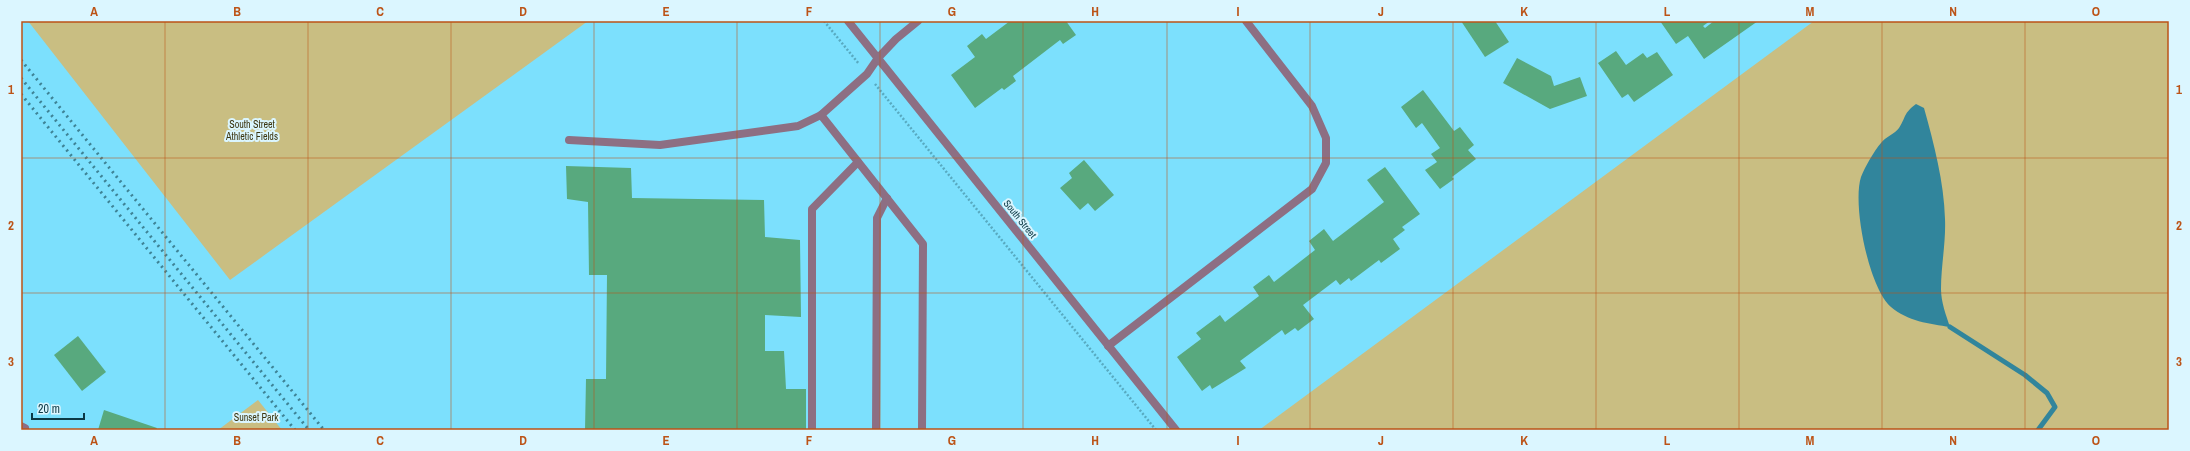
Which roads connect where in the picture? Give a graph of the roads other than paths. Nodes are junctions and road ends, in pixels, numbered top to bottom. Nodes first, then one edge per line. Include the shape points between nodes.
1 (848, 21) edge
2 (918, 21) edge
3 (1246, 21) edge
4 (878, 58) junction
5 (821, 115) junction
6 (569, 140) dead end
7 (858, 162) junction
8 (887, 198) junction
9 (1108, 346) junction
10 (812, 430) edge
11 (876, 430) edge
12 (922, 430) edge
13 (1176, 430) edge

1 - 4 street, South Street
2 - 4 street
3 - 9 street via 1312,106 1326,138 1326,164 1312,189
4 - 5 street via 867,74
4 - 9 street, South Street
5 - 6 street via 798,126 660,145
5 - 7 street
7 - 8 street
7 - 10 street via 812,210
8 - 11 street via 877,218
8 - 12 street via 923,244
9 - 13 street, South Street

